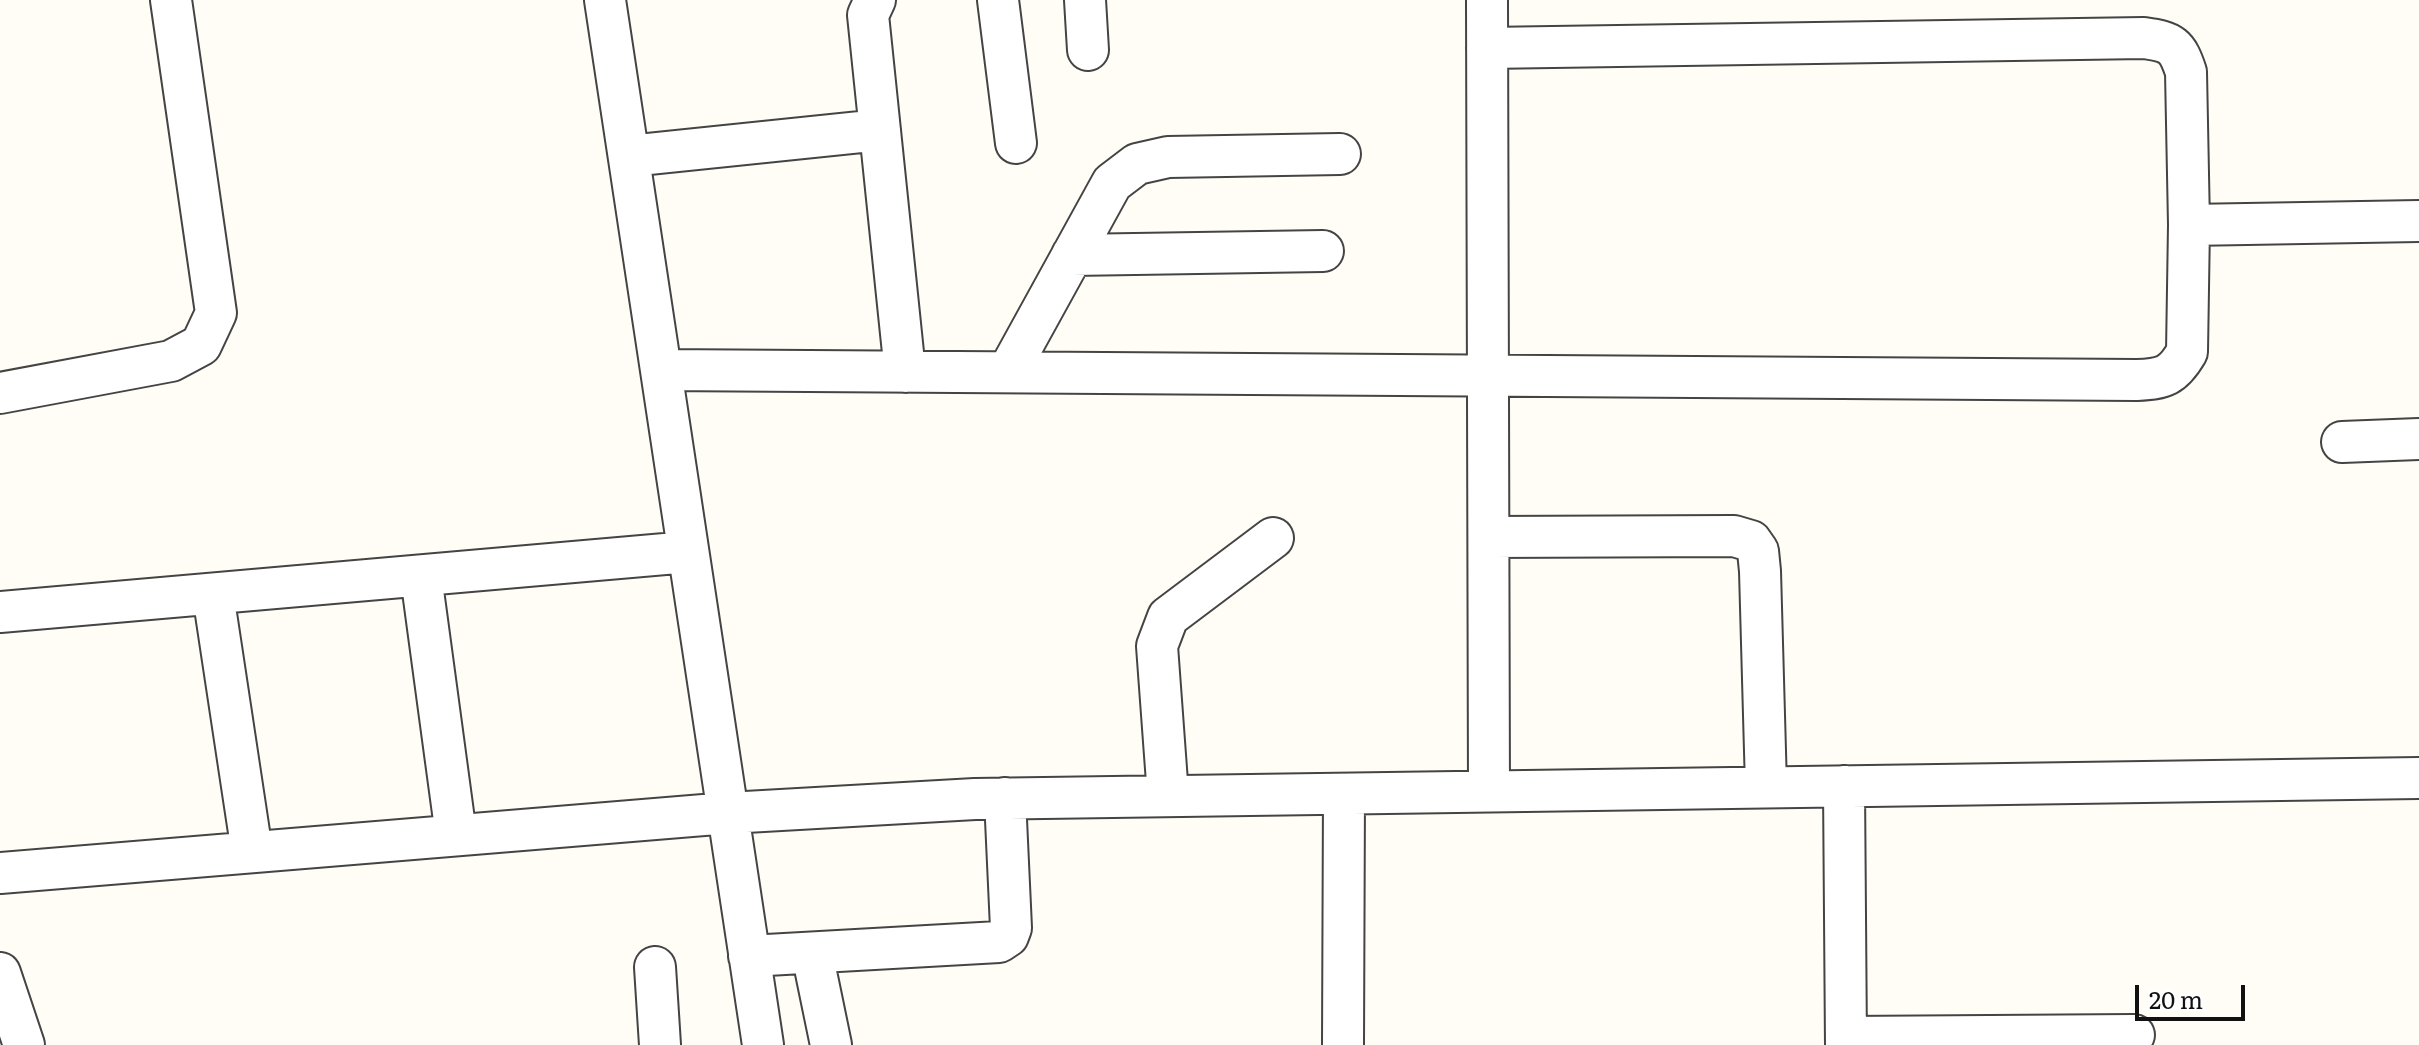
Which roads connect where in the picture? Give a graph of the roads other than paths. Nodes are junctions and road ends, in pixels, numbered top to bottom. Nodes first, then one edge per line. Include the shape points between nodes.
1 (171, 0) edge
2 (605, 0) edge
3 (875, 0) edge
4 (998, 0) edge
5 (1085, 0) edge
6 (1487, 0) edge
7 (1487, 48) junction
8 (1088, 50) dead end
9 (880, 130) junction
10 (1016, 143) dead end
11 (1340, 154) dead end
12 (629, 156) junction
13 (2419, 221) edge
14 (2189, 225) junction
15 (1323, 251) dead end
16 (1072, 255) junction
17 (661, 370) junction
18 (905, 372) junction
19 (1008, 372) junction
20 (1488, 375) junction
21 (0, 393) edge
22 (2419, 439) edge
23 (2342, 442) dead end
24 (1489, 537) junction
25 (1273, 538) dead end
26 (688, 552) junction
27 (421, 576) junction
28 (213, 594) junction
29 (0, 612) edge
30 (2419, 778) edge
31 (1844, 786) junction
32 (1766, 787) junction
33 (1489, 791) junction
34 (1344, 794) junction
35 (1168, 796) junction
36 (1005, 798) junction
37 (728, 813) junction
38 (456, 835) junction
39 (252, 852) junction
40 (0, 873) edge
41 (812, 953) junction
42 (749, 956) junction
43 (655, 967) dead end
44 (0, 973) edge
45 (2134, 1035) dead end
46 (1846, 1041) edge
47 (24, 1045) edge
48 (660, 1045) edge
49 (763, 1045) edge
50 (831, 1045) edge
51 (1343, 1045) edge

1 - 21 street via 216,313 201,345 171,361
2 - 12 street
3 - 9 street via 868,15
4 - 10 street
5 - 8 street
6 - 7 street
7 - 14 street via 2165,41 2179,51 2186,72
7 - 20 street
9 - 12 street
9 - 18 street
11 - 16 street via 1168,157 1137,164 1112,183
12 - 17 street
13 - 14 street
14 - 20 street via 2187,352 2177,369 2156,379
15 - 16 street
16 - 19 street
17 - 18 street
17 - 26 street
18 - 19 street
19 - 20 street
20 - 24 street
22 - 23 street
24 - 32 street via 1734,536 1751,541 1760,571
24 - 33 street
25 - 35 street via 1168,617 1157,646
26 - 27 street
26 - 37 street
27 - 28 street
27 - 38 street
28 - 29 street
28 - 39 street
30 - 31 street
31 - 32 street
31 - 46 street
32 - 33 street
33 - 34 street
34 - 35 street
34 - 51 street
35 - 36 street
36 - 37 street
36 - 41 street via 1008,936 999,942
37 - 38 street
37 - 42 street
38 - 39 street
39 - 40 street
41 - 42 street
41 - 50 street
42 - 49 street
43 - 48 street
44 - 47 street
45 - 46 street

